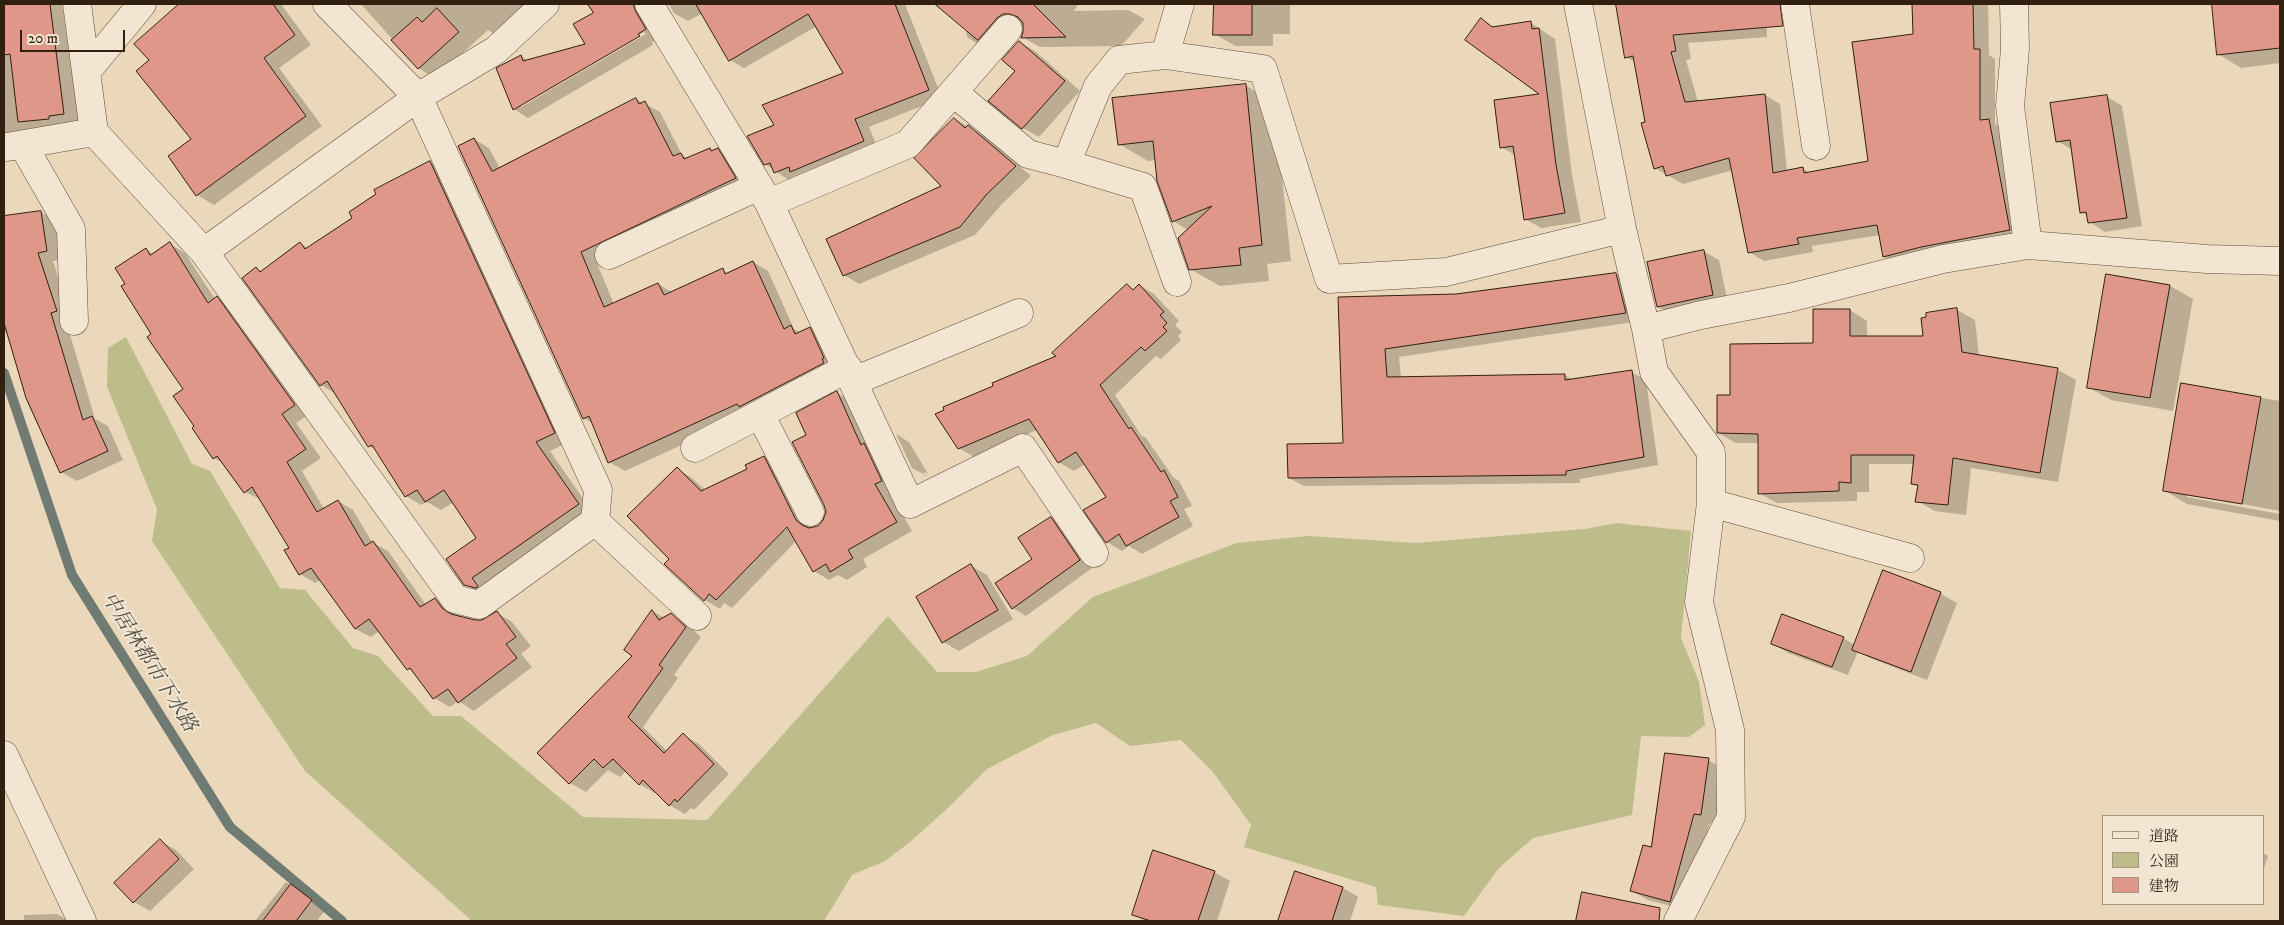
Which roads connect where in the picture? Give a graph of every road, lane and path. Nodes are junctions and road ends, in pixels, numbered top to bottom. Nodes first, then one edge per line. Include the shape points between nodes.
1 (77, 4) edge
2 (142, 4) edge
3 (327, 4) edge
4 (545, 4) edge
5 (649, 4) edge
6 (1180, 4) edge
7 (1578, 4) edge
8 (1795, 4) edge
9 (2014, 4) edge
10 (1008, 29) dead end
11 (1165, 55) junction
12 (86, 72) junction
13 (953, 92) junction
14 (418, 97) junction
15 (94, 132) junction
16 (13, 146) edge
17 (1816, 146) dead end
18 (1066, 164) junction
19 (764, 194) junction
20 (1622, 229) junction
21 (2028, 245) junction
22 (204, 252) junction
23 (609, 255) dead end
24 (2280, 261) edge
25 (1176, 282) dead end
26 (1019, 313) dead end
27 (74, 321) dead end
28 (1646, 329) junction
29 (851, 375) junction
30 (760, 414) junction
31 (695, 448) dead end
32 (1711, 503) junction
33 (810, 512) dead end
34 (594, 521) junction
35 (1094, 553) dead end
36 (1910, 558) dead end
37 (697, 616) dead end
38 (4, 755) edge
39 (82, 921) edge
40 (1678, 921) edge

1 - 12 street
2 - 12 street
3 - 14 street
4 - 14 street via 496,50
5 - 19 street
6 - 11 street
7 - 20 street
8 - 17 street
9 - 21 street via 2015,49 2010,106
10 - 13 street
11 - 18 street via 1119,60 1098,86
11 - 20 street via 1263,69 1329,279 1446,272
12 - 15 street
13 - 18 street via 1028,154
13 - 19 street via 908,144
14 - 22 street
14 - 34 street via 598,490
15 - 16 street
15 - 22 street
16 - 27 street via 71,229
18 - 25 street via 1143,187
19 - 23 street
19 - 29 street
20 - 28 street
21 - 24 street via 2207,259
21 - 28 street via 1943,259 1790,298 1701,314
22 - 34 street via 455,600 479,605
26 - 29 street
28 - 32 street via 1654,372 1711,452
29 - 30 street
29 - 35 street via 910,504 1023,448
30 - 31 street
30 - 33 street
32 - 36 street
32 - 40 street via 1699,602 1730,730 1732,817
34 - 37 street
38 - 39 street

